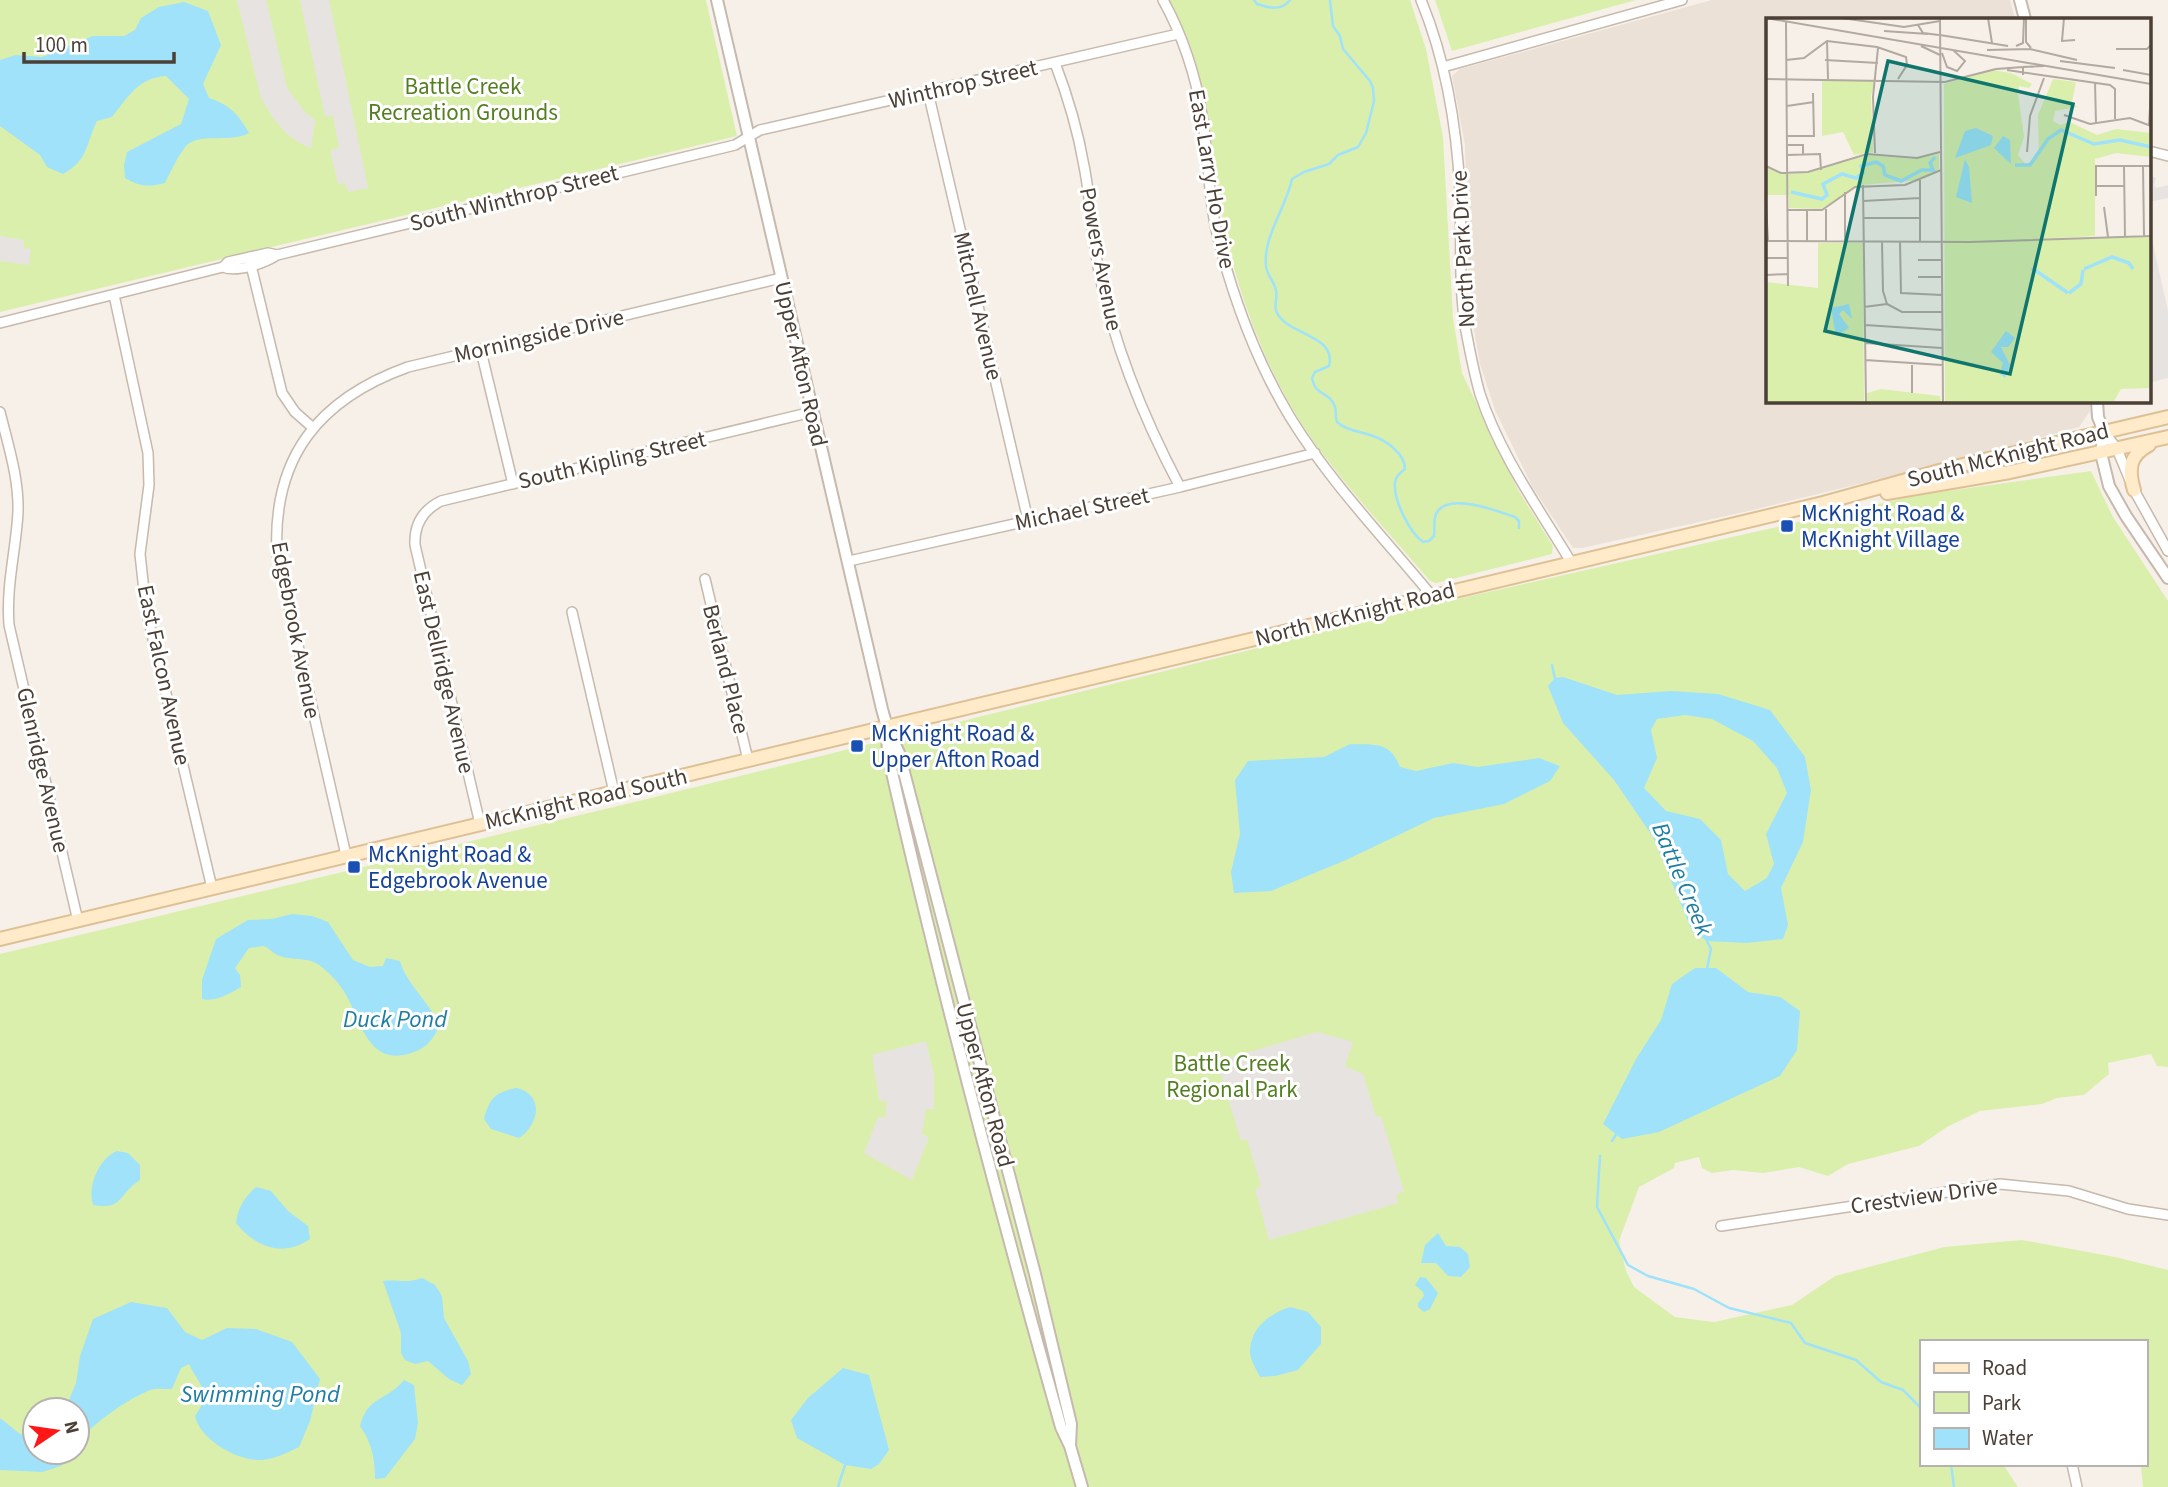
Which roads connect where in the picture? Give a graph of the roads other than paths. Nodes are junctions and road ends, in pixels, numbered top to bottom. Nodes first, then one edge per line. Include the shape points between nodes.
1 (717, 0) edge
2 (1163, 0) edge
3 (1421, 0) edge
4 (1682, 0) edge
5 (2020, 0) edge
6 (2025, 18) edge
7 (1178, 34) junction
8 (1055, 63) junction
9 (1443, 67) junction
10 (928, 92) junction
11 (749, 137) junction
12 (2150, 150) edge
13 (2168, 156) edge
14 (250, 261) junction
15 (781, 278) junction
16 (114, 295) junction
17 (0, 323) edge
18 (481, 351) junction
19 (2097, 402) edge
20 (0, 412) edge
21 (812, 412) junction
22 (2168, 417) edge
23 (313, 427) junction
24 (2104, 432) junction
25 (2165, 438) edge
26 (2118, 449) junction
27 (1315, 453) junction
28 (2101, 453) junction
29 (513, 484) junction
30 (1181, 487) junction
31 (2134, 489) junction
32 (1823, 503) junction
33 (420, 519) joint
34 (1028, 520) junction
35 (2168, 551) edge
36 (849, 561) junction
37 (1571, 562) junction
38 (2168, 578) edge
39 (705, 579) dead end
40 (1432, 596) junction
41 (572, 612) dead end
42 (887, 727) junction
43 (748, 760) junction
44 (614, 792) junction
45 (480, 824) junction
46 (346, 855) junction
47 (212, 888) junction
48 (78, 920) junction
49 (0, 939) edge
50 (2168, 1215) edge
51 (1721, 1226) dead end
52 (1070, 1446) junction
53 (2072, 1466) edge
54 (1082, 1487) edge
55 (2077, 1487) edge

1 - 11 street, Upper Afton Road
2 - 7 street, East Larry Ho Drive
3 - 9 street, North Park Drive
4 - 9 street
5 - 6 street
7 - 8 street, Winthrop Street
7 - 27 street, East Larry Ho Drive via 1202,114 1212,203 1229,278 1260,360
8 - 10 street, Winthrop Street
8 - 30 street, Powers Avenue via 1079,142 1098,270 1117,344 1144,416
9 - 37 street, North Park Drive via 1458,167 1462,304 1480,392 1519,479
10 - 11 street, Winthrop Street via 760,130
10 - 34 street, Mitchell Avenue
11 - 14 street, South Winthrop Street via 735,145 277,255 268,253
11 - 15 street, Upper Afton Road
12 - 13 street
14 - 16 street, South Winthrop Street via 228,262
14 - 23 street via 282,393
15 - 18 street, Morningside Drive
15 - 21 street, Upper Afton Road
16 - 17 street, South Winthrop Street
16 - 47 street, East Falcon Avenue via 148,453 149,485 140,554 146,609
18 - 23 street, Morningside Drive via 385,375 347,397
18 - 29 street
19 - 24 street
20 - 48 street, Glenridge Avenue via 18,502 8,584 9,625
21 - 29 street, South Kipling Street
21 - 36 street, Upper Afton Road
22 - 24 main road, South McKnight Road
23 - 46 street, Edgebrook Avenue via 281,495 277,554
24 - 26 street
24 - 28 street
24 - 32 main road, South McKnight Road
25 - 26 main road, South McKnight Road
25 - 31 main road via 2134,456 2129,474
26 - 28 main road, South McKnight Road
26 - 31 street
27 - 30 street, Michael Street
27 - 40 street, East Larry Ho Drive
28 - 32 main road, South McKnight Road
28 - 38 street via 2112,492
29 - 33 street, South Kipling Street via 441,501
30 - 34 street, Michael Street
31 - 35 street
32 - 37 main road, North McKnight Road
33 - 45 street, East Dellridge Avenue via 415,545
34 - 36 street, Michael Street
36 - 42 street, Upper Afton Road
37 - 40 main road, North McKnight Road
39 - 43 street, Berland Place
40 - 42 main road, North McKnight Road
41 - 44 street
42 - 43 main road, McKnight Road South
42 - 52 street, Upper Afton Road via 888,755 933,949 1019,1278
42 - 52 street, Upper Afton Road via 899,753 1035,1274 1071,1424
43 - 44 main road, McKnight Road South
44 - 45 main road, McKnight Road South
45 - 46 main road, McKnight Road South
46 - 47 main road, McKnight Road South
47 - 48 main road, McKnight Road South
48 - 49 main road, McKnight Road South
50 - 51 street, Crestview Drive via 2140,1212 2069,1191 2000,1184
52 - 54 street, Upper Afton Road
53 - 55 street

